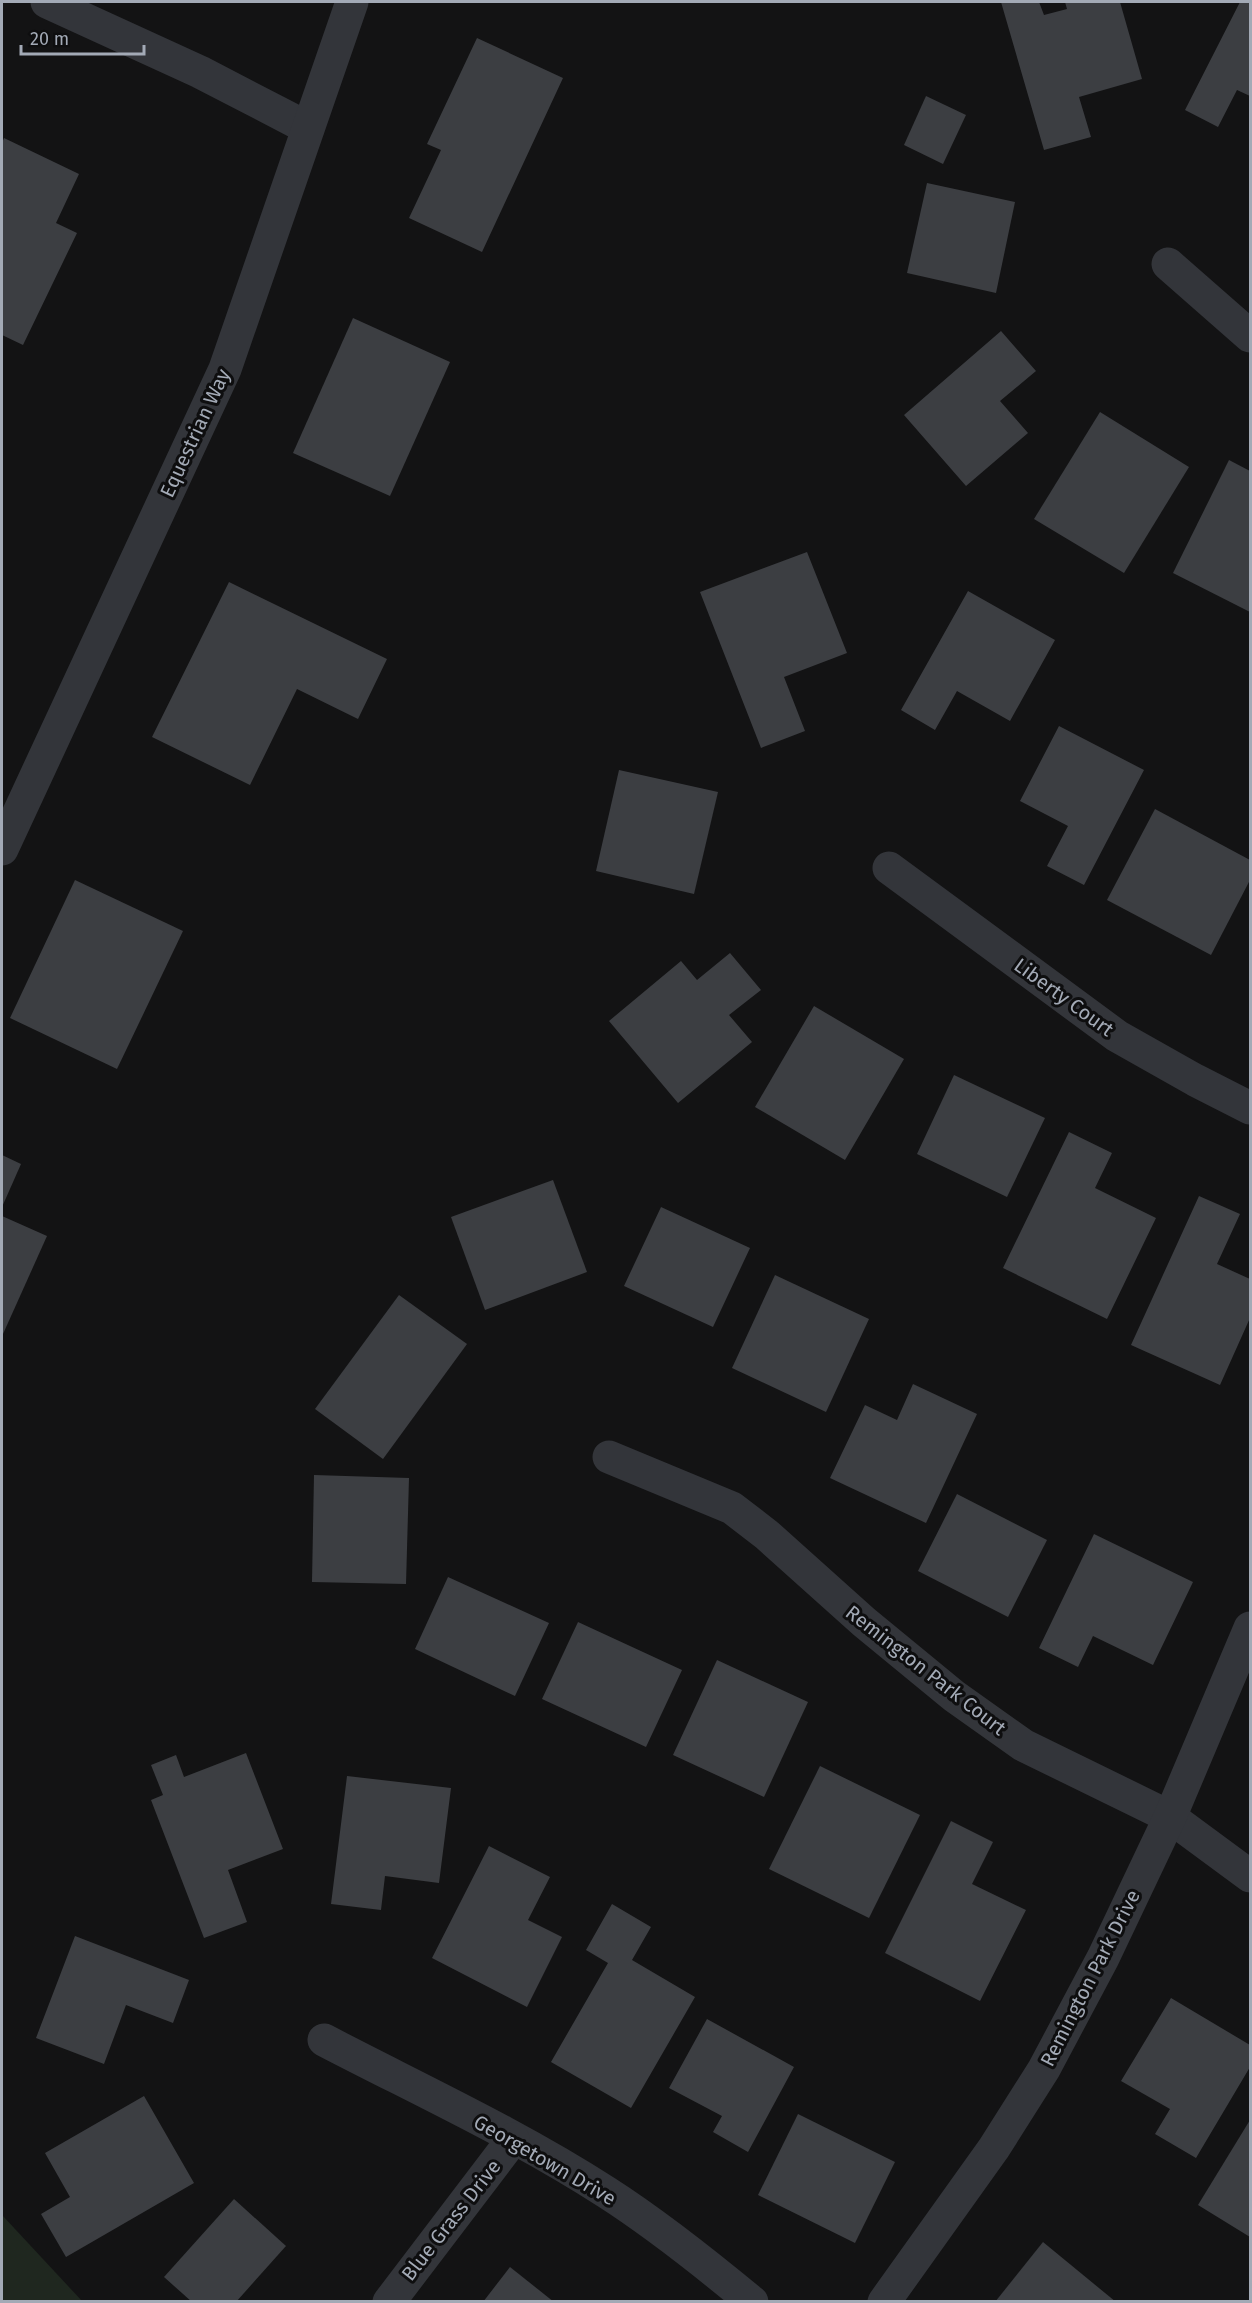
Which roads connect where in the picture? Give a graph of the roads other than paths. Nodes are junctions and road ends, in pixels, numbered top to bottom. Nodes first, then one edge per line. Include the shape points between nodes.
1 (47, 2) edge
2 (352, 2) edge
3 (308, 128) junction
4 (1168, 264) dead end
5 (1251, 336) edge
6 (2, 849) edge
7 (890, 868) dead end
8 (1251, 1108) edge
9 (609, 1457) dead end
10 (1251, 1628) edge
11 (1170, 1816) junction
12 (1251, 1876) edge
13 (324, 2040) dead end
14 (513, 2139) junction
15 (389, 2301) edge
16 (752, 2301) edge
17 (884, 2301) edge

1 - 3 street via 200,72
2 - 3 street, Equestrian Way
3 - 6 street, Equestrian Way via 225,369
4 - 5 street
7 - 8 street, Liberty Court via 1117,1036
9 - 11 street, Remington Park Court via 732,1509 767,1534 954,1696 1023,1745
10 - 11 street, Remington Park Drive
11 - 12 street, Remington Park Court
11 - 17 street, Remington Park Drive via 1103,1958 1044,2069 994,2148
13 - 14 street, Georgetown Drive
14 - 15 street, Blue Grass Drive
14 - 16 street, Georgetown Drive via 606,2192

